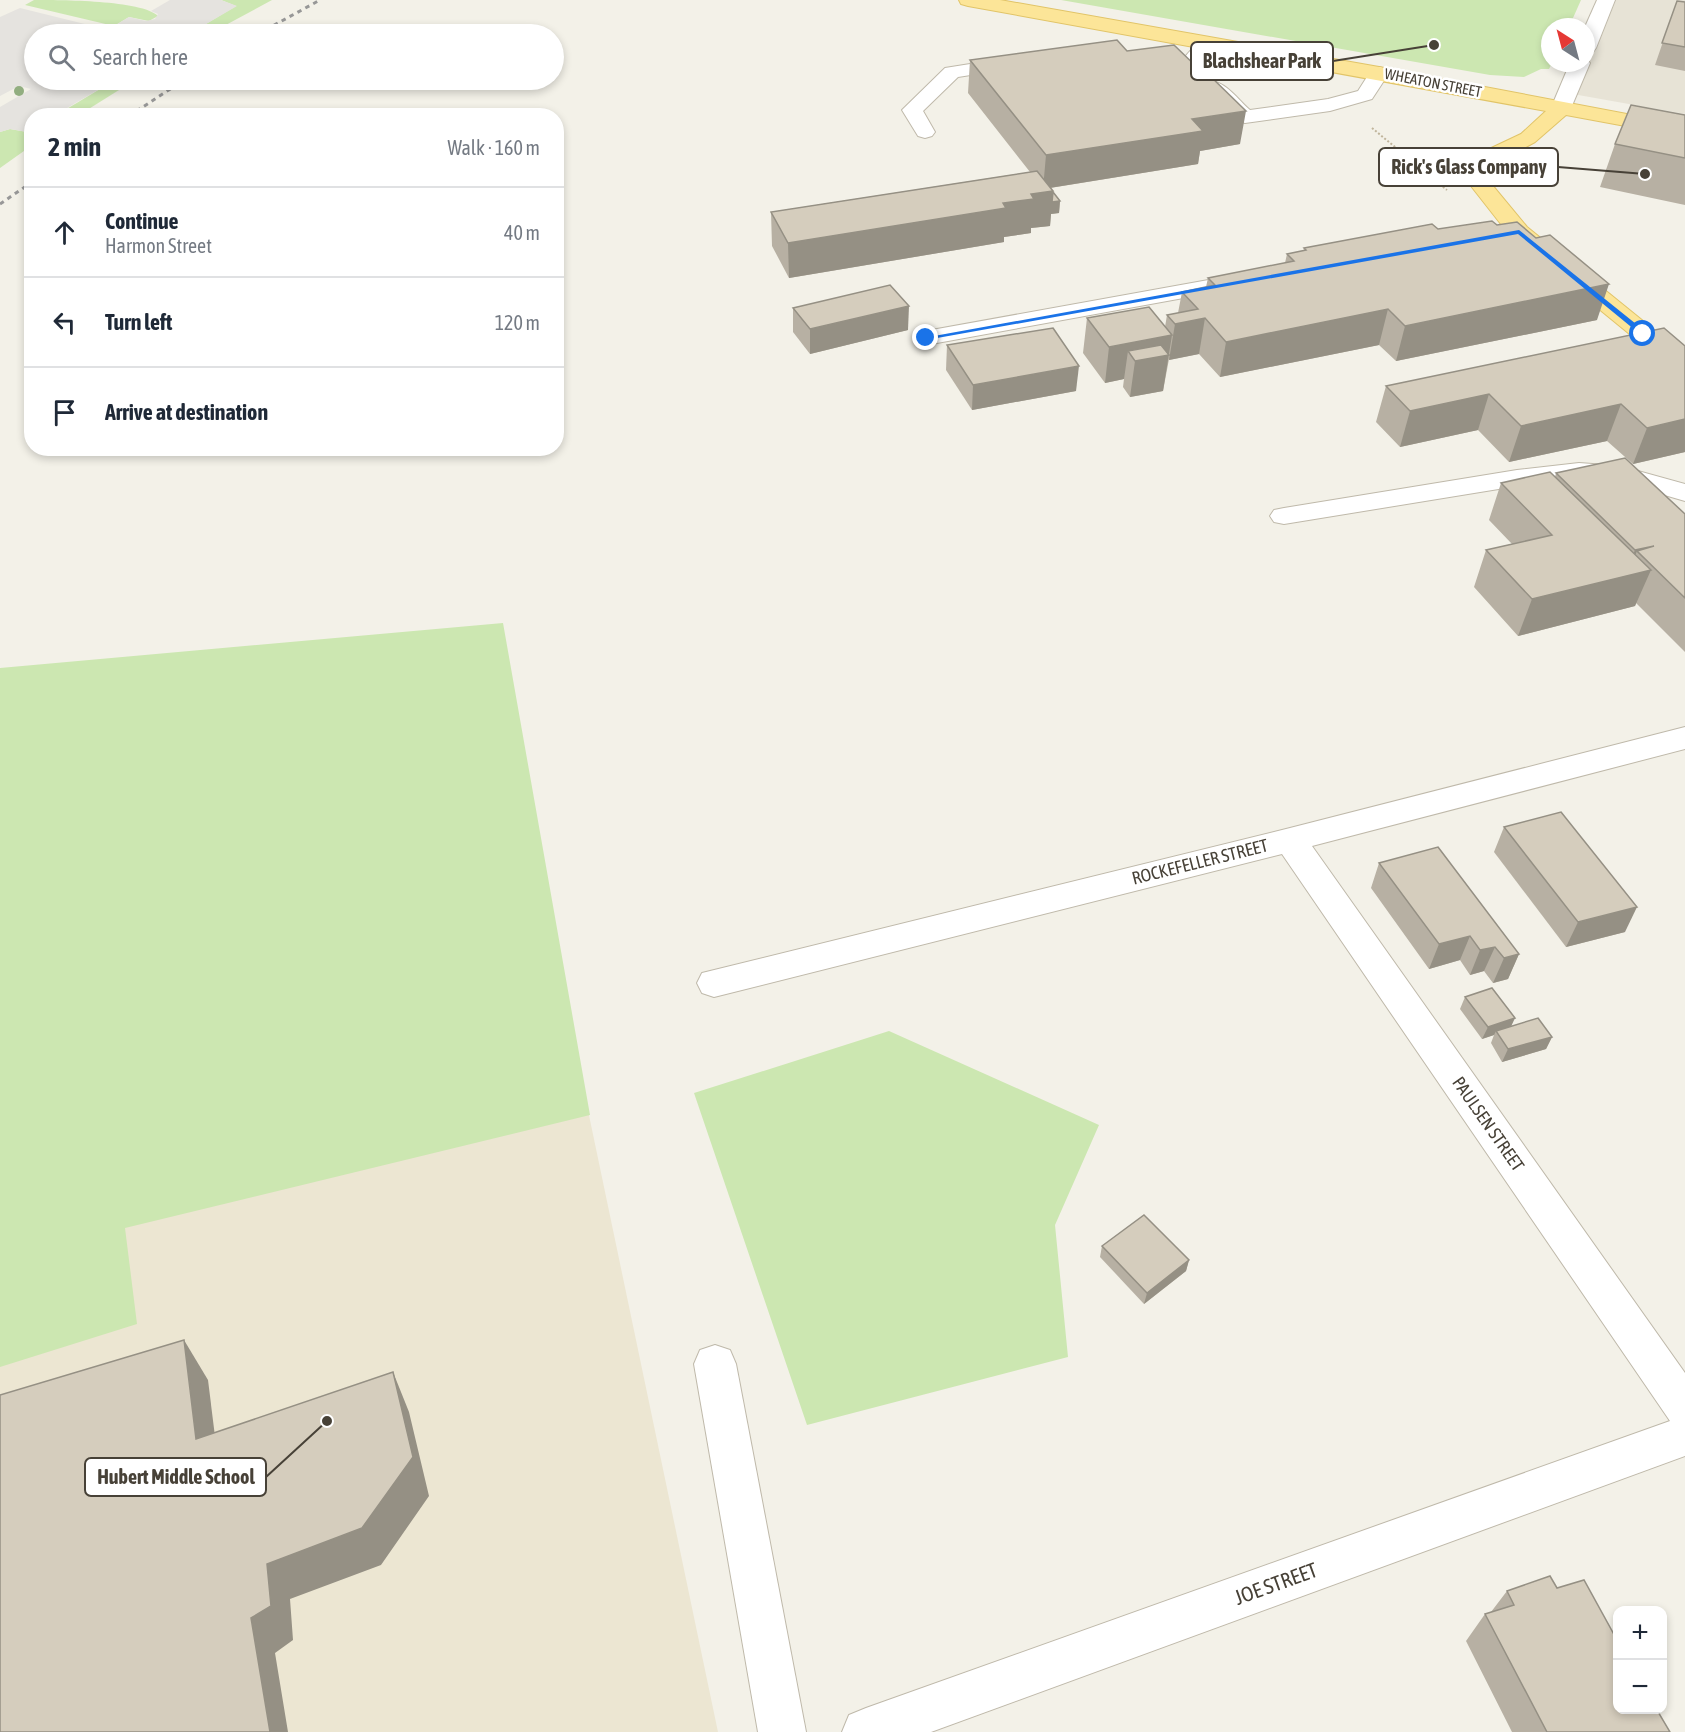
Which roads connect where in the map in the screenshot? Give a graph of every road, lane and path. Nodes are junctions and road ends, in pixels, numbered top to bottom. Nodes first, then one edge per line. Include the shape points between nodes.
1 (968, 0) edge
2 (1606, 0) edge
3 (1595, 26) edge
4 (1209, 44) junction
5 (1031, 60) edge
6 (1167, 62) edge
7 (1189, 65) junction
8 (1576, 72) edge
9 (1379, 73) junction
10 (1340, 102) junction
11 (1561, 108) junction
12 (1685, 131) edge
13 (925, 132) dead end
14 (1519, 232) junction
15 (1496, 236) joint
16 (1252, 279) edge
17 (926, 338) dead end
18 (1685, 368) edge
19 (1685, 493) edge
20 (1284, 516) dead end
21 (1685, 738) edge
22 (1290, 840) junction
23 (714, 983) dead end
24 (715, 1364) dead end
25 (1685, 1408) edge
26 (1685, 1436) edge
27 (782, 1732) edge
28 (866, 1732) edge

1 - 4 main road, WHEATON STREET
2 - 3 street
4 - 7 street
4 - 9 main road, WHEATON STREET
5 - 13 street via 952,72 912,110
6 - 7 street
7 - 10 street via 1245,117
8 - 11 street
9 - 10 street via 1365,95
9 - 11 main road, WHEATON STREET
10 - 15 path via 1429,173
11 - 12 main road, WHEATON STREET
11 - 14 main road via 1528,138 1493,156 1482,186
14 - 15 street
14 - 18 main road
16 - 17 street
19 - 20 street via 1620,474 1579,471
21 - 22 street, ROCKEFELLER STREET
22 - 23 street, ROCKEFELLER STREET
22 - 25 street, PAULSEN STREET
24 - 27 street
26 - 28 street, JOE STREET

